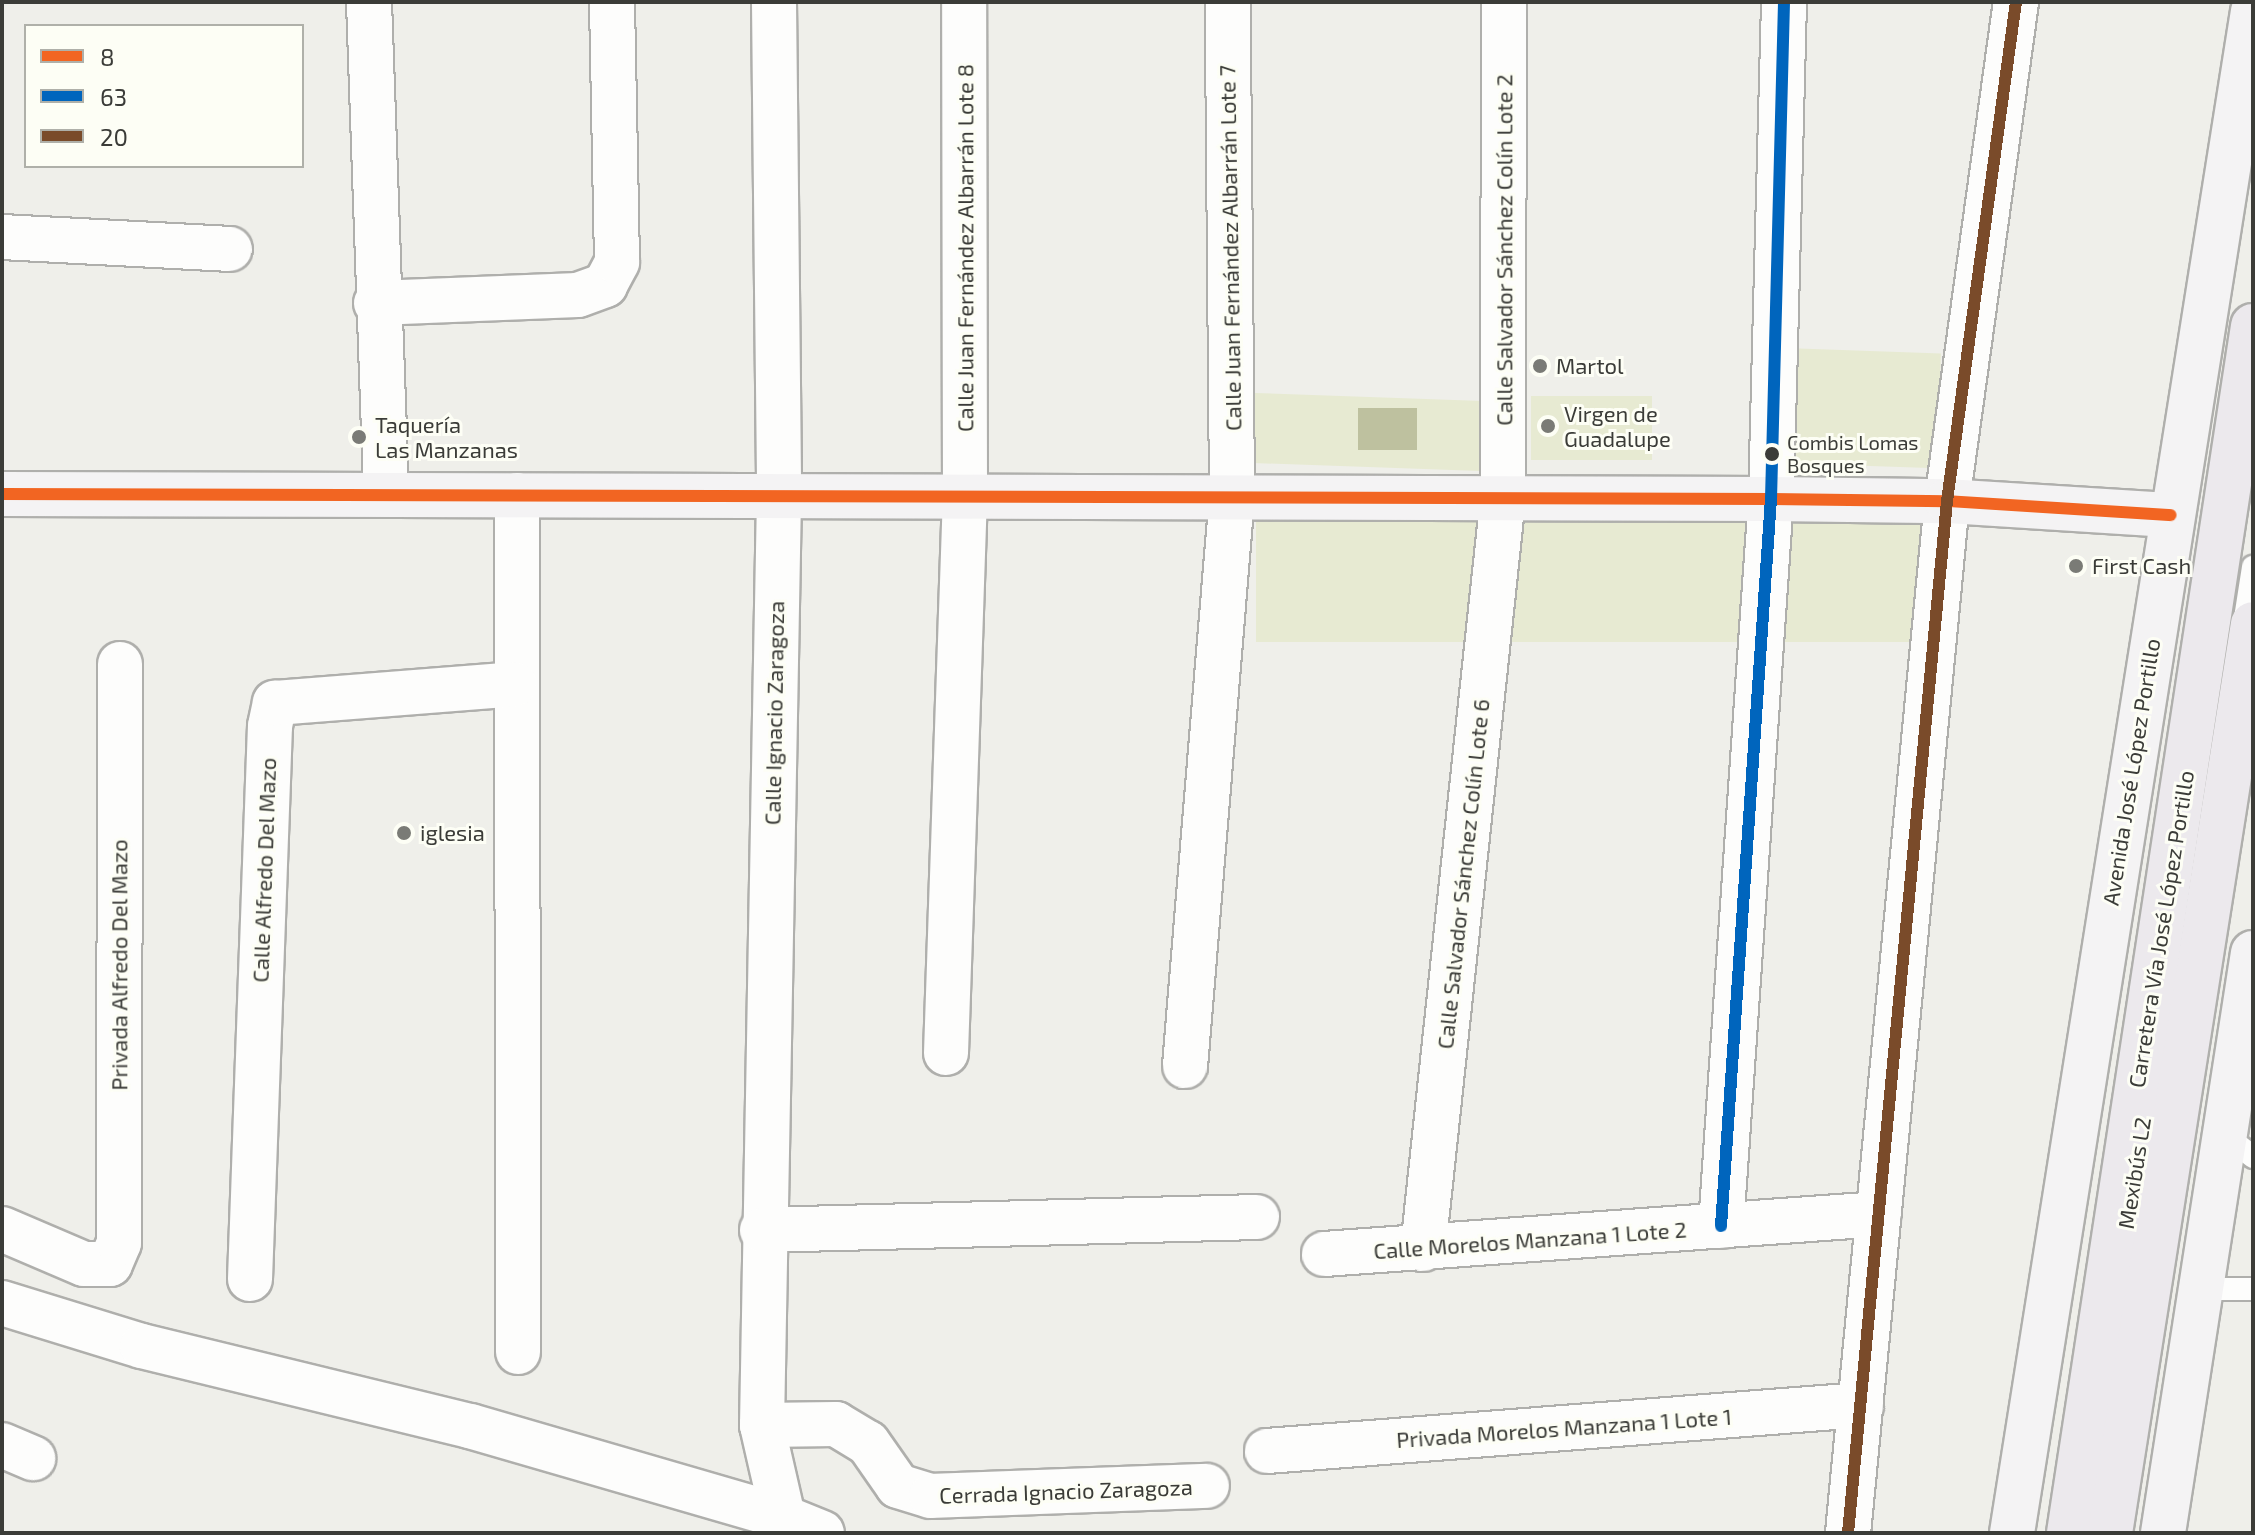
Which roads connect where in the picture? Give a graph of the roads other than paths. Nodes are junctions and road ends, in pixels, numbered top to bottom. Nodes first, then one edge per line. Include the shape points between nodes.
1 (369, 2) edge
2 (612, 2) edge
3 (774, 2) edge
4 (964, 2) edge
5 (1228, 2) edge
6 (1504, 2) edge
7 (1784, 2) edge
8 (2016, 2) edge
9 (2253, 11) edge
10 (2, 237) edge
11 (230, 249) dead end
12 (376, 303) junction
13 (2253, 326) edge
14 (2253, 386) edge
15 (386, 493) junction
16 (2, 494) edge
17 (965, 494) junction
18 (517, 495) junction
19 (1232, 495) junction
20 (779, 497) junction
21 (1503, 498) junction
22 (1771, 499) junction
23 (1947, 501) junction
24 (2171, 515) junction
25 (2253, 567) edge
26 (2253, 624) edge
27 (120, 664) dead end
28 (514, 684) junction
29 (2253, 953) edge
30 (2250, 999) edge
31 (946, 1053) dead end
32 (1185, 1066) dead end
33 (2239, 1146) edge
34 (1879, 1214) junction
35 (1257, 1217) dead end
36 (1721, 1226) junction
37 (2, 1229) edge
38 (762, 1230) junction
39 (1423, 1249) junction
40 (1324, 1254) dead end
41 (250, 1279) dead end
42 (2200, 1289) junction
43 (2253, 1289) edge
44 (2, 1303) edge
45 (518, 1352) dead end
46 (1861, 1405) junction
47 (762, 1425) junction
48 (1267, 1451) dead end
49 (1207, 1486) dead end
50 (803, 1525) edge
51 (1848, 1533) edge
52 (2012, 1533) edge
53 (2069, 1533) edge
54 (2079, 1533) edge
55 (2100, 1533) edge
56 (2110, 1533) edge
57 (2163, 1533) edge

1 - 12 street
2 - 12 street via 617,262 605,285 578,295
3 - 20 street, Calle Ignacio Zaragoza
4 - 17 street, Calle Juan Fernández Albarrán Lote 8
5 - 19 street, Calle Juan Fernández Albarrán Lote 7
6 - 21 street, Calle Salvador Sánchez Colín Lote 2
7 - 22 street
8 - 23 street
9 - 24 street, Avenida José López Portillo
10 - 11 street
12 - 15 street
13 - 53 main road, Carretera Vía José López Portillo
14 - 54 lane, Mexibús L2
15 - 16 street
15 - 18 street
17 - 19 street
17 - 20 street
17 - 31 street, Calle Juan Fernández Albarrán Lote 8
18 - 20 street
18 - 28 street
19 - 21 street
19 - 32 street, Calle Juan Fernández Albarrán Lote 7
20 - 38 street, Calle Ignacio Zaragoza
21 - 22 street
21 - 39 street, Calle Salvador Sánchez Colín Lote 6
22 - 23 street
22 - 36 street
23 - 24 street
23 - 34 street
24 - 52 street, Avenida José López Portillo
25 - 55 lane, Mexibús L2
26 - 56 main road, Carretera Vía José López Portillo
27 - 37 street, Privada Alfredo Del Mazo via 119,1243 110,1264 84,1264
28 - 41 street, Calle Alfredo Del Mazo via 275,703
28 - 45 street
29 - 30 street
30 - 33 street
33 - 42 street
34 - 36 street, Calle Morelos Manzana 1 Lote 2
34 - 46 street
35 - 38 street
36 - 39 street, Calle Morelos Manzana 1 Lote 2
38 - 47 street, Calle Ignacio Zaragoza
39 - 40 street, Calle Morelos Manzana 1 Lote 2
42 - 43 lane
42 - 57 street
44 - 50 street via 142,1346 470,1426
46 - 48 street, Privada Morelos Manzana 1 Lote 1
46 - 51 street
47 - 49 street, Cerrada Ignacio Zaragoza via 836,1424 868,1443 898,1486 931,1496
47 - 50 street, Calle Ignacio Zaragoza

